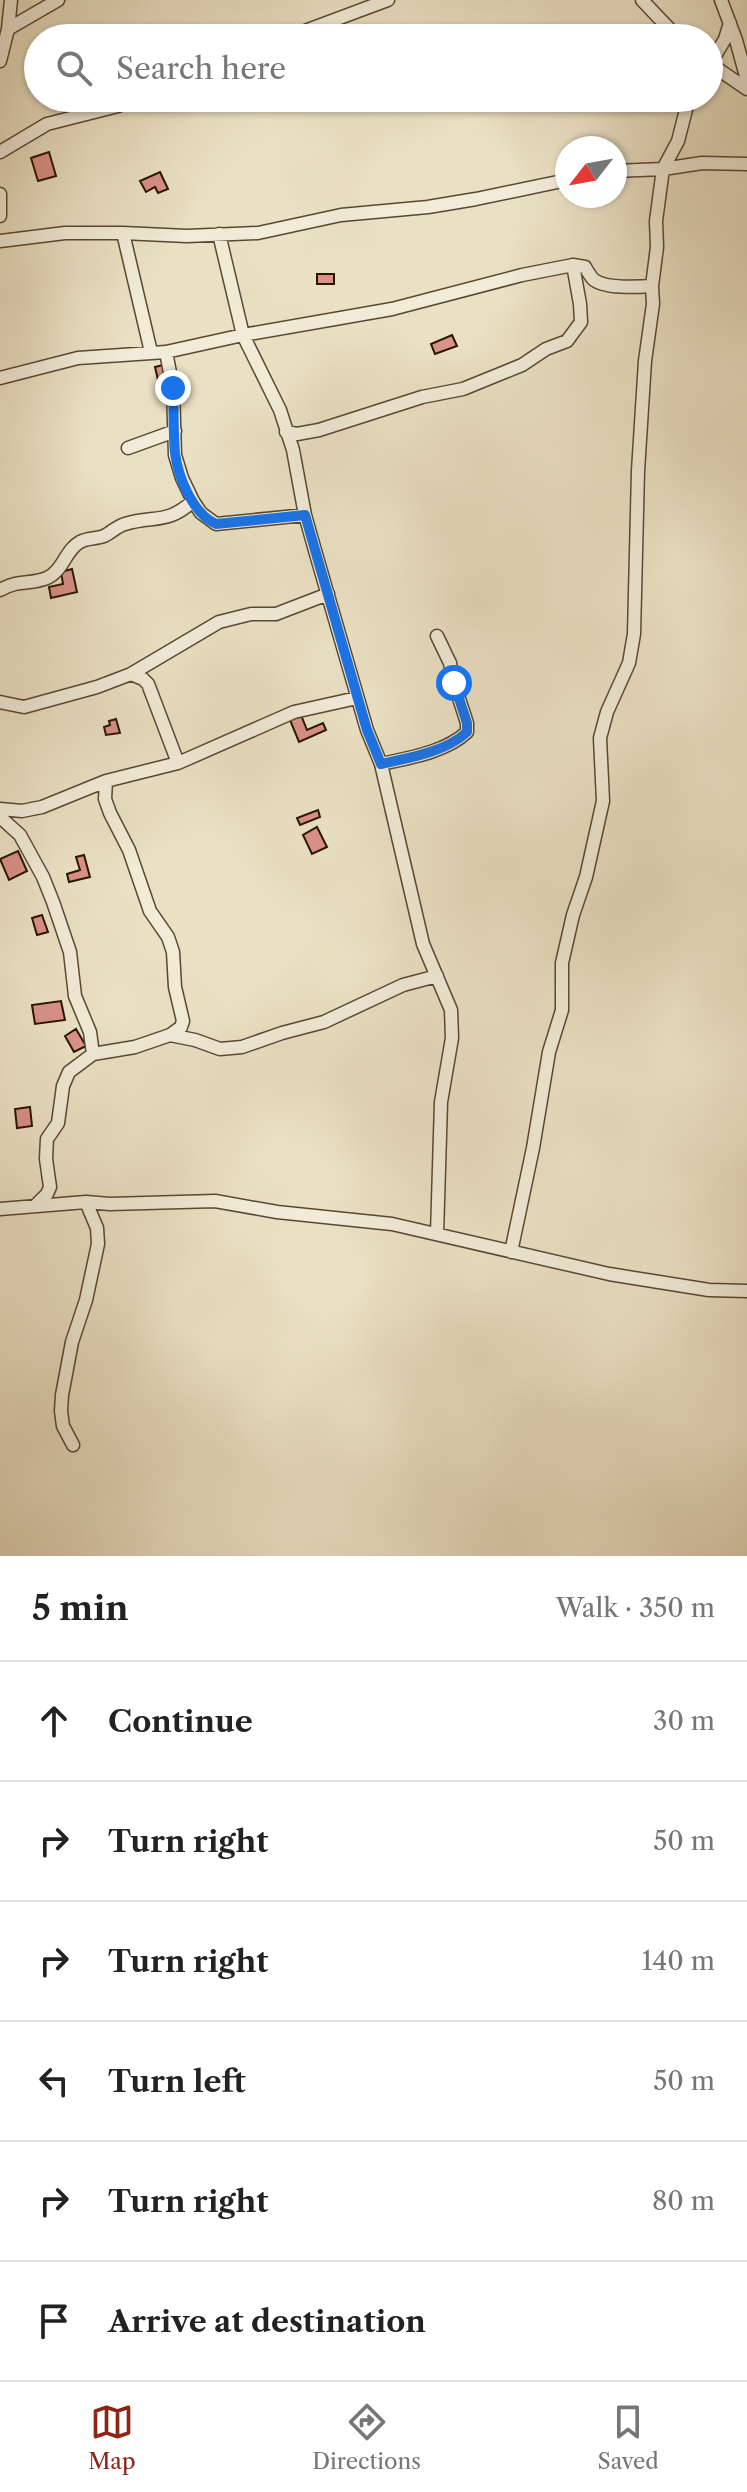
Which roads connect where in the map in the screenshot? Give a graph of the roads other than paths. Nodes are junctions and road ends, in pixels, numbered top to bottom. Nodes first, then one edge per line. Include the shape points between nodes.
1 (11, 0) edge
2 (58, 0) edge
3 (388, 0) edge
4 (642, 0) edge
5 (721, 0) edge
6 (730, 23) junction
7 (324, 24) edge
8 (665, 24) edge
9 (8, 29) junction
10 (723, 42) edge
11 (1, 53) edge
12 (723, 73) edge
13 (747, 80) edge
14 (747, 89) edge
15 (94, 112) edge
16 (686, 112) edge
17 (0, 152) edge
18 (747, 164) edge
19 (663, 169) junction
20 (627, 170) edge
21 (555, 182) edge
22 (0, 194) edge
23 (0, 216) edge
24 (123, 233) junction
25 (219, 234) junction
26 (0, 241) edge
27 (573, 265) junction
28 (652, 286) junction
29 (243, 335) junction
30 (151, 352) junction
31 (166, 352) junction
32 (0, 378) edge
33 (175, 431) junction
34 (286, 432) junction
35 (128, 448) dead end
36 (193, 501) junction
37 (305, 515) junction
38 (0, 590) edge
39 (328, 594) junction
40 (437, 636) dead end
41 (131, 674) junction
42 (357, 698) junction
43 (0, 702) edge
44 (178, 763) junction
45 (381, 764) junction
46 (106, 781) junction
47 (0, 809) edge
48 (0, 817) edge
49 (437, 976) junction
50 (170, 1035) junction
51 (93, 1054) junction
52 (86, 1202) junction
53 (35, 1206) junction
54 (0, 1209) edge
55 (437, 1234) junction
56 (511, 1252) junction
57 (747, 1291) edge
58 (73, 1445) dead end

1 - 9 street
2 - 9 street
3 - 7 street
4 - 8 street
5 - 6 street
6 - 10 street
6 - 13 street
9 - 11 street
12 - 14 street
15 - 17 street via 47,124
16 - 19 street
18 - 19 street
19 - 20 street
19 - 28 street
21 - 25 street via 428,207 341,215 258,233
22 - 23 street
24 - 25 street
24 - 26 street
24 - 30 street
25 - 29 street
27 - 28 street via 585,267 600,283
27 - 29 street via 392,309
27 - 34 street via 581,322 567,341 463,389 319,430
28 - 56 street via 635,530 634,634 629,663 600,738 603,801 562,963 562,1010 549,1052
29 - 31 street
29 - 34 street
30 - 31 street
30 - 32 street via 78,358
31 - 33 street
33 - 35 street
33 - 36 street via 175,455
34 - 37 street
36 - 37 street via 216,524
36 - 38 street via 181,512 123,524 80,542 51,576
37 - 39 street
39 - 41 street via 276,614 219,622
39 - 42 street
40 - 45 street via 450,663 467,732 448,744
41 - 43 street via 24,707
41 - 44 street via 148,684
42 - 44 street via 294,712
42 - 45 street
44 - 46 street
45 - 49 street via 423,944
46 - 47 street via 42,807
46 - 50 street via 110,813 150,911 173,952 183,1021
48 - 51 street via 20,835 48,889 70,952 71,980
49 - 50 street via 403,985 324,1022 242,1047 220,1049
49 - 55 street via 452,1020 441,1102
50 - 51 street
51 - 53 street via 69,1072 63,1086 58,1123 47,1139 50,1187
52 - 53 street
52 - 55 street via 215,1201
52 - 58 street via 99,1236 62,1395 63,1426
53 - 54 street
55 - 56 street
56 - 57 street via 609,1274

